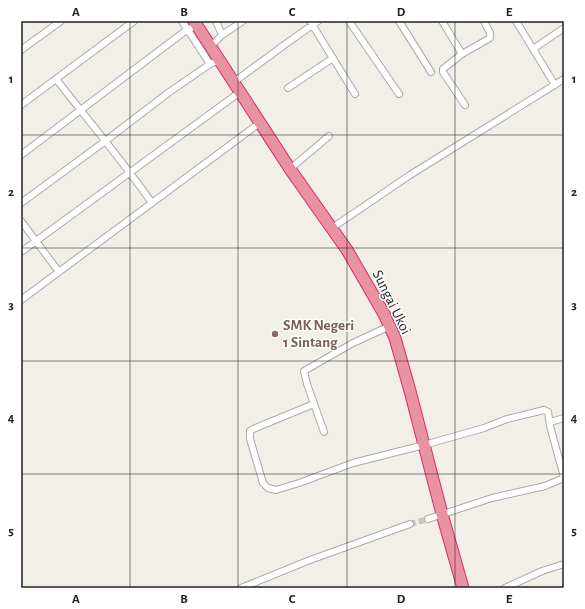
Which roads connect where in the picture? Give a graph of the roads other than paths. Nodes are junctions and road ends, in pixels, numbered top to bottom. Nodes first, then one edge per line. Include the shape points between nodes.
1 (61, 21) edge
2 (134, 21) edge
3 (182, 21) edge
4 (216, 21) edge
5 (244, 21) edge
6 (318, 21) edge
7 (349, 21) edge
8 (398, 21) edge
9 (442, 21) edge
10 (484, 21) edge
11 (516, 21) edge
12 (311, 23) edge
13 (193, 25) edge
14 (564, 28) edge
15 (222, 35) junction
16 (211, 46) junction
17 (533, 49) junction
18 (21, 50) edge
19 (462, 54) junction
20 (333, 58) junction
21 (215, 62) junction
22 (431, 72) dead end
23 (56, 79) junction
24 (564, 80) edge
25 (234, 82) junction
26 (554, 85) junction
27 (288, 88) dead end
28 (240, 92) junction
29 (356, 94) dead end
30 (399, 94) dead end
31 (21, 105) edge
32 (465, 105) dead end
33 (80, 110) junction
34 (260, 122) junction
35 (329, 136) dead end
36 (104, 142) junction
37 (21, 155) edge
38 (290, 168) junction
39 (130, 172) junction
40 (21, 203) edge
41 (152, 203) junction
42 (21, 221) edge
43 (332, 228) junction
44 (36, 241) junction
45 (21, 252) edge
46 (59, 272) junction
47 (21, 300) edge
48 (390, 326) junction
49 (314, 404) junction
50 (564, 418) edge
51 (550, 422) junction
52 (324, 432) dead end
53 (424, 445) junction
54 (564, 478) edge
55 (442, 514) junction
56 (428, 518) tunnel mouth
57 (410, 524) tunnel mouth
58 (564, 564) edge
59 (241, 588) edge
60 (463, 588) edge
61 (505, 588) edge

1 - 18 street
2 - 23 street
3 - 13 street
4 - 15 street
5 - 15 street
6 - 12 street
7 - 30 street
8 - 22 street
9 - 19 street
10 - 19 street via 490,38
11 - 17 street
12 - 20 street
12 - 25 street
13 - 16 highway, Sungai Ukoi
13 - 21 street
13 - 33 street
14 - 17 street
15 - 16 street
16 - 21 highway, Sungai Ukoi
17 - 26 street
19 - 32 street via 445,67 443,72
20 - 27 street
20 - 29 street
21 - 25 highway, Sungai Ukoi
21 - 36 street via 168,93
23 - 31 street
23 - 33 street
24 - 26 street
25 - 28 highway, Sungai Ukoi
26 - 43 street via 410,175
28 - 34 highway, Sungai Ukoi
28 - 39 street
33 - 36 street
33 - 37 street
34 - 38 highway, Sungai Ukoi
34 - 41 street
35 - 38 street
36 - 39 street
36 - 40 street
38 - 43 highway, Sungai Ukoi
39 - 41 street
39 - 44 street
41 - 46 street
42 - 44 street
43 - 48 highway, Sungai Ukoi
44 - 45 street
44 - 46 street
46 - 47 street
48 - 49 street via 353,343 304,371
48 - 53 highway, Sungai Ukoi
49 - 52 street
49 - 53 street via 250,431 263,483 268,488 276,490 353,463
50 - 51 street
51 - 53 street via 547,411 542,410
51 - 54 street
53 - 55 highway, Sungai Ukoi
54 - 55 street via 545,486 492,498
55 - 56 street
55 - 60 highway, Sungai Ukoi
57 - 59 street
58 - 61 street

